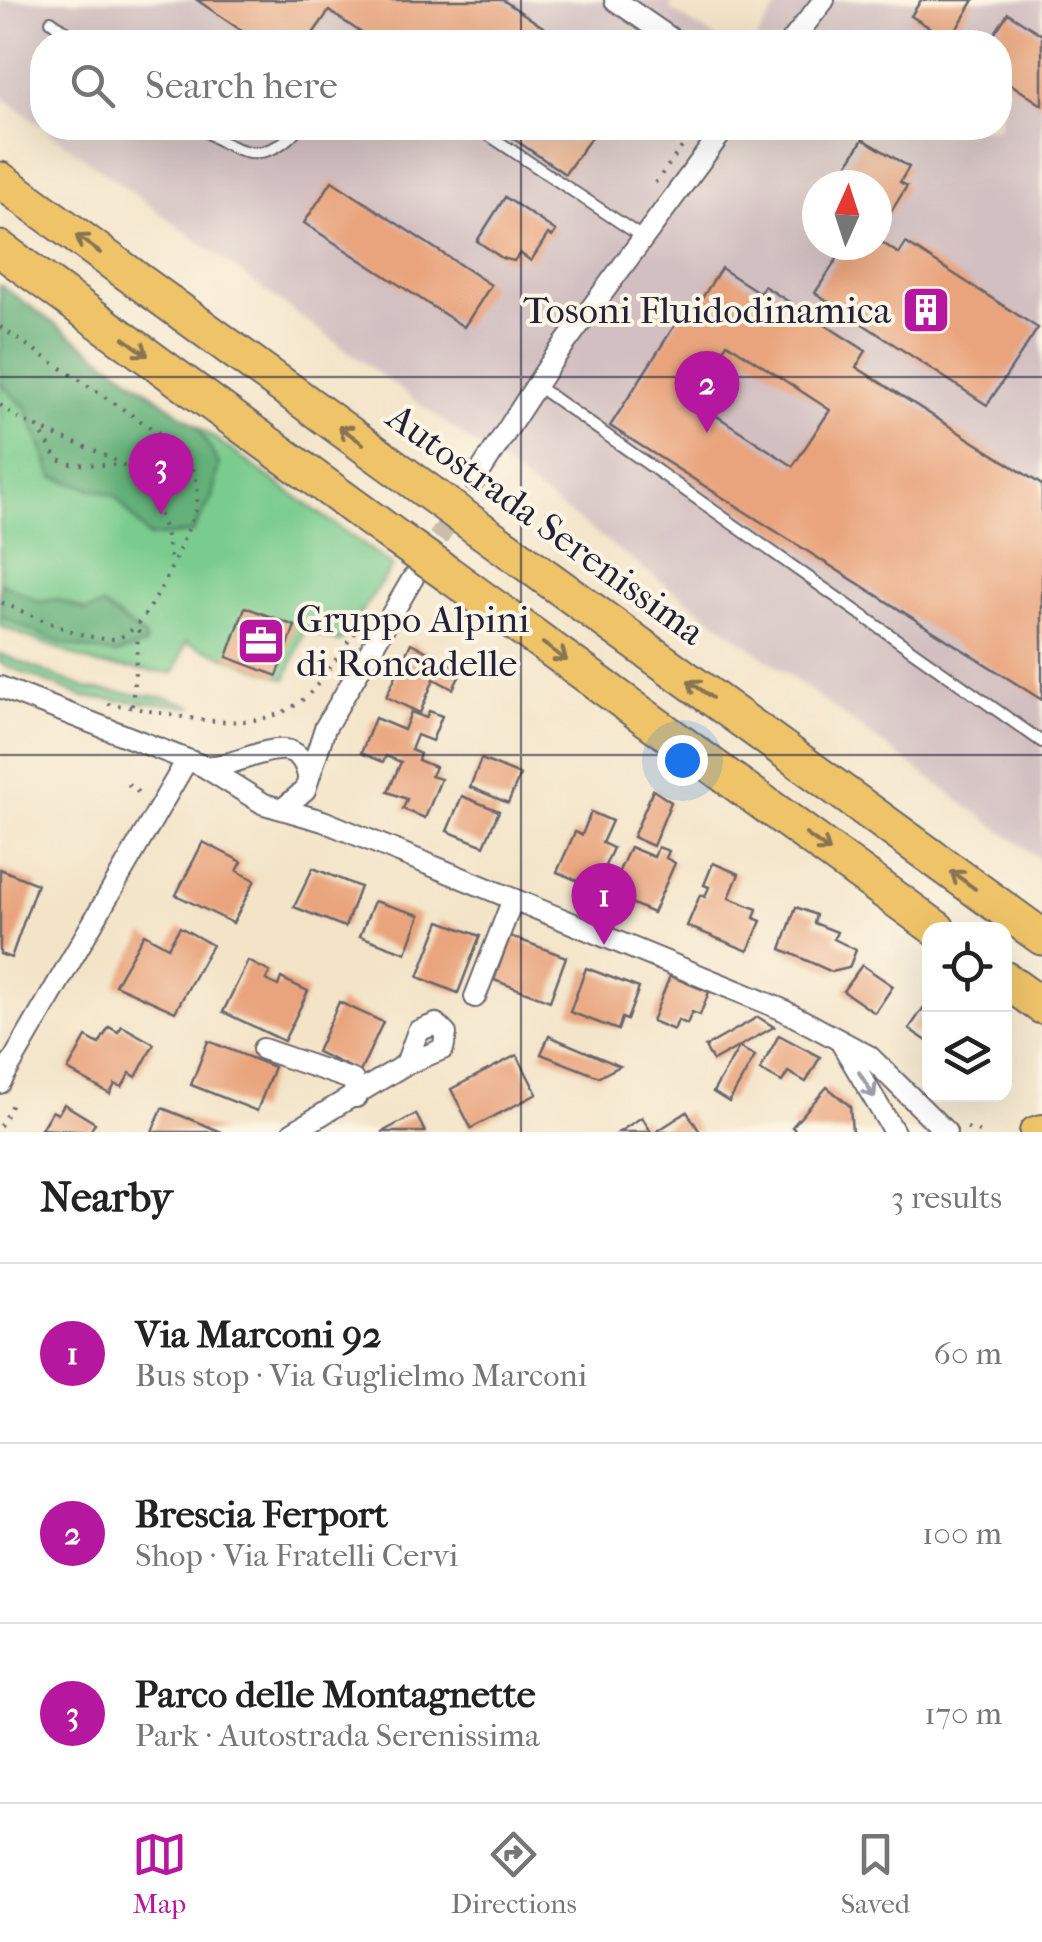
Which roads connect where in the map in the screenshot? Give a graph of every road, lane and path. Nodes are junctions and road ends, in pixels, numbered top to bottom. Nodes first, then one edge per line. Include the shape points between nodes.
1 (615, 0) edge
2 (824, 0) edge
3 (52, 22) dead end
4 (64, 30) edge
5 (659, 30) edge
6 (800, 30) edge
7 (218, 140) edge
8 (288, 140) edge
9 (496, 140) edge
10 (717, 140) edge
11 (0, 180) edge
12 (642, 238) junction
13 (0, 249) edge
14 (0, 327) edge
15 (536, 385) junction
16 (0, 405) edge
17 (37, 425) junction
18 (168, 440) junction
19 (122, 466) junction
20 (474, 481) tunnel mouth
21 (171, 561) junction
22 (430, 576) junction
23 (0, 602) edge
24 (360, 625) dead end
25 (139, 626) junction
26 (0, 687) edge
27 (100, 703) dead end
28 (132, 707) junction
29 (325, 728) junction
30 (1042, 742) edge
31 (283, 748) junction
32 (258, 756) junction
33 (195, 763) junction
34 (307, 783) junction
35 (256, 797) junction
36 (285, 807) junction
37 (322, 822) junction
38 (512, 899) junction
39 (926, 922) edge
40 (1042, 937) edge
41 (1012, 984) edge
42 (475, 997) dead end
43 (1042, 1006) edge
44 (839, 1039) junction
45 (264, 1048) dead end
46 (406, 1064) dead end
47 (10, 1088) edge
48 (356, 1097) junction
49 (0, 1126) edge
50 (1042, 1130) edge
51 (293, 1132) edge
52 (894, 1132) edge
53 (946, 1132) edge
54 (1035, 1132) edge

1 - 5 street
2 - 6 street
3 - 4 lane
7 - 8 lane via 234,151 262,152
9 - 12 lane
10 - 12 street
40 -> 11 highway, Autostrada Serenissima, bridge
12 - 15 street
13 -> 22 highway, bridge via 397,538
14 - 18 path
15 - 20 street
15 - 30 lane
16 - 17 path
17 - 19 path
17 - 19 path via 58,460
18 - 19 path via 174,465
18 - 21 path via 195,468 199,492
19 - 21 path via 158,503
21 - 25 path
22 - 29 street
22 -> 39 highway
23 - 25 path via 100,638 116,639
24 - 28 path via 308,695 260,718 221,722
25 - 28 path
26 - 33 street
27 - 28 path
29 - 31 street
29 - 34 street
31 - 32 street
31 - 34 street via 301,758
32 - 33 street via 226,767
32 - 35 street via 249,781
33 - 35 street
33 - 47 street
34 - 36 street
34 - 37 street
35 - 36 street
36 - 37 street
37 - 38 street
38 - 42 street
38 - 44 street via 752,995
41 - 43 highway
44 -> 52 street
44 - 53 street via 884,1069
45 - 48 street via 353,1080
46 - 48 street
47 - 49 path
48 - 51 street
50 - 54 main road

